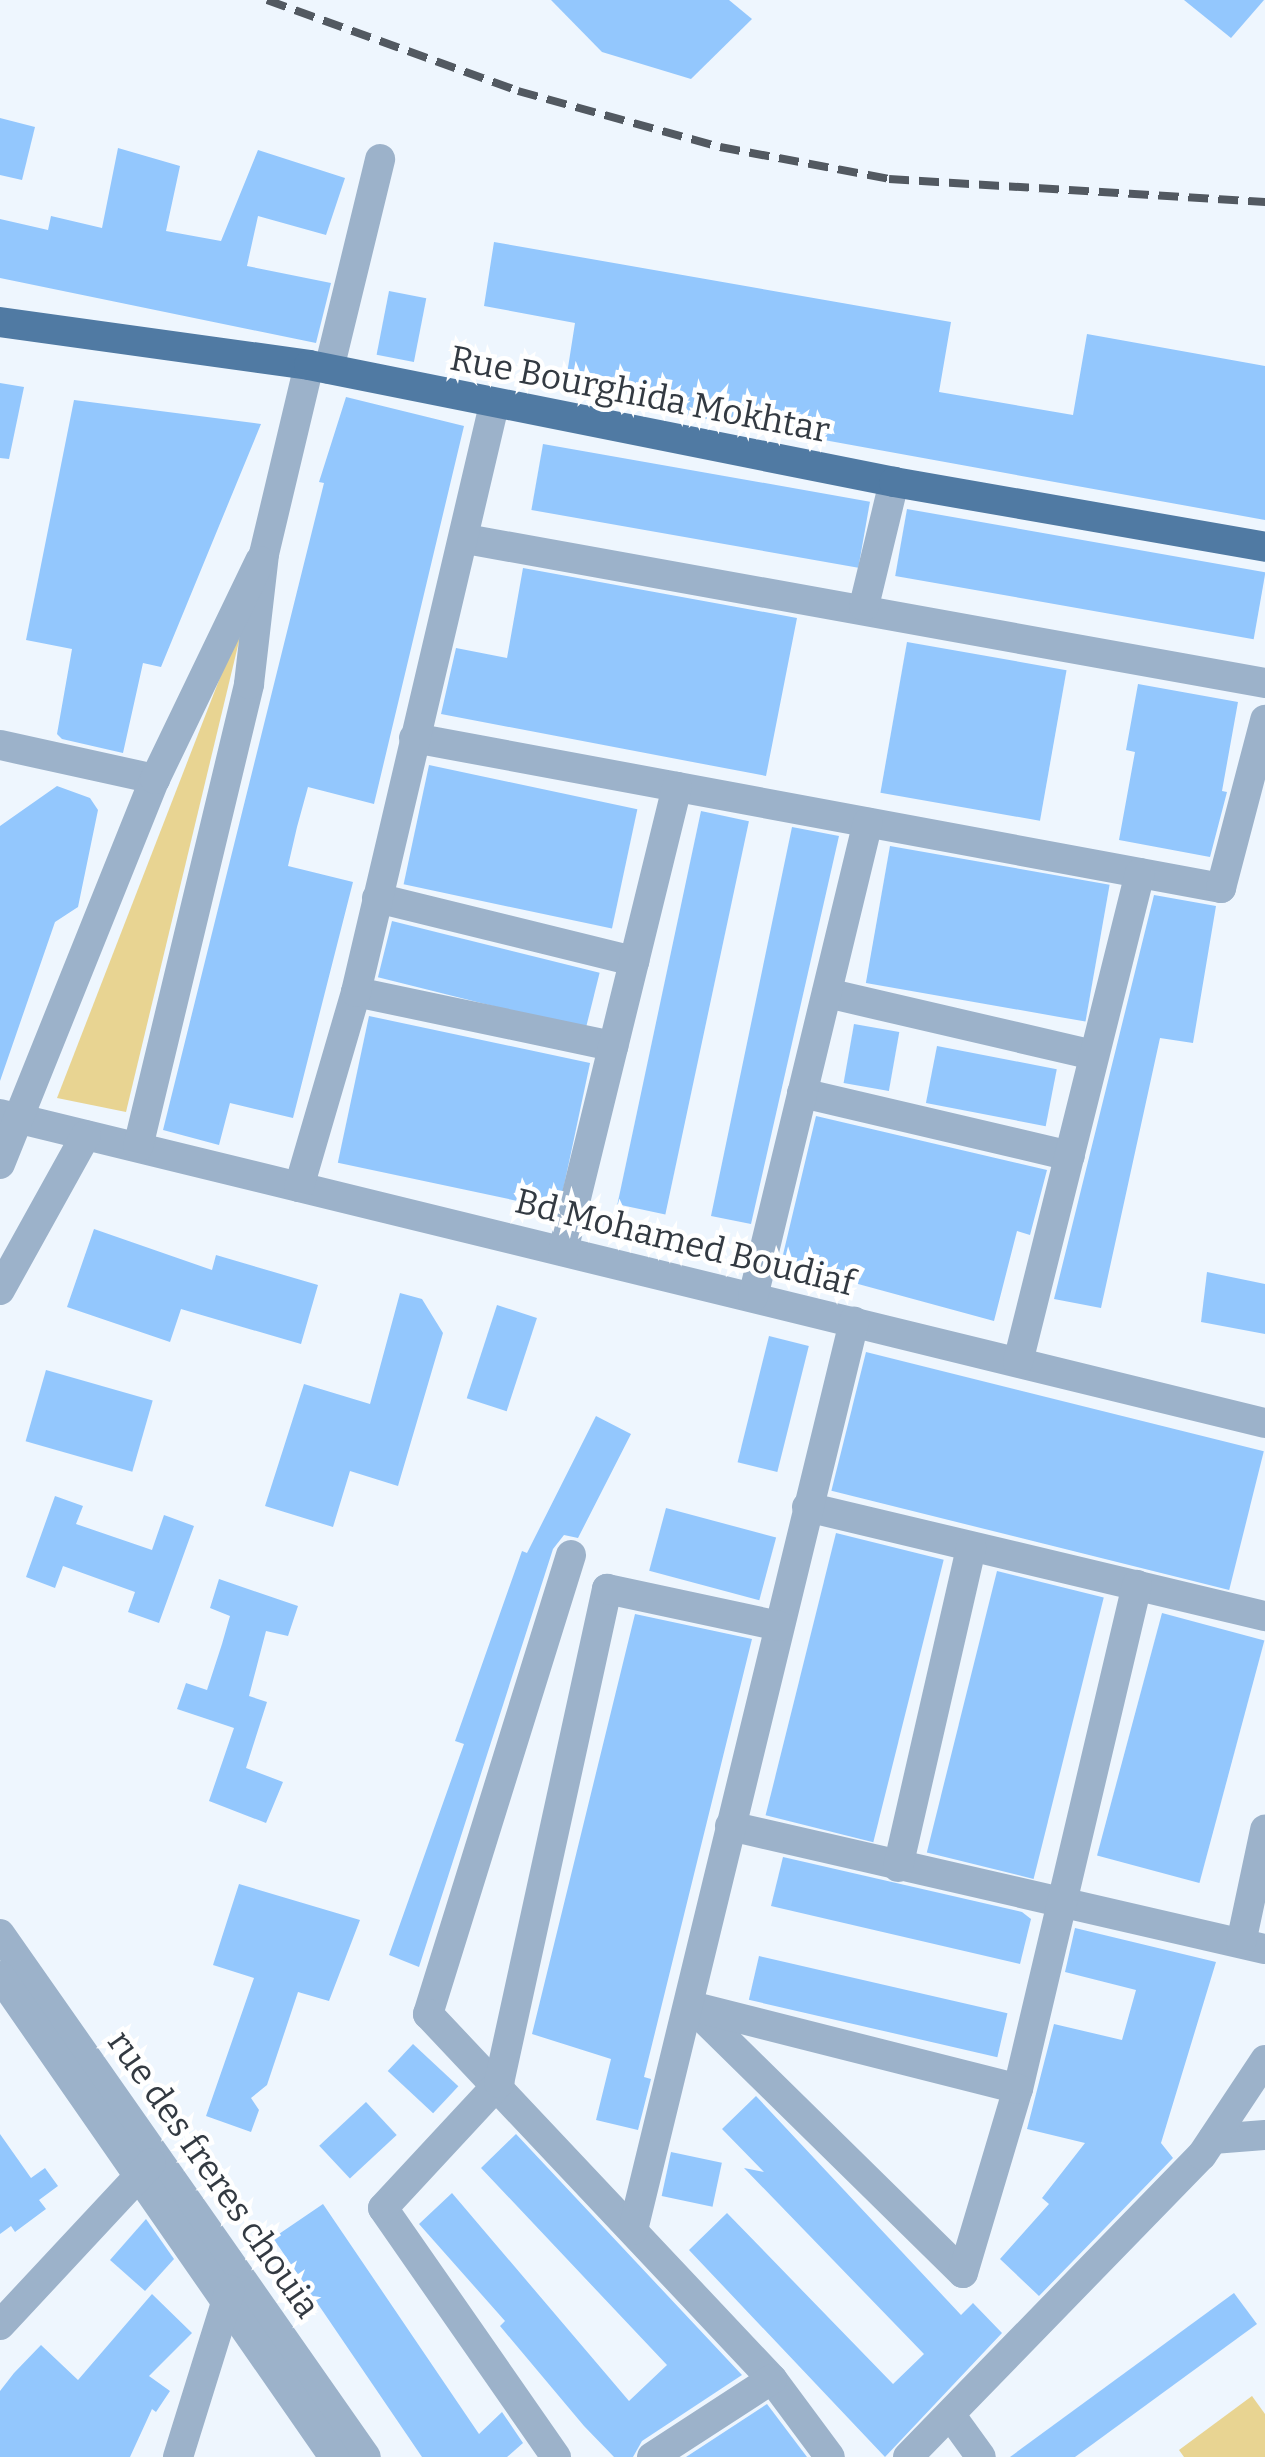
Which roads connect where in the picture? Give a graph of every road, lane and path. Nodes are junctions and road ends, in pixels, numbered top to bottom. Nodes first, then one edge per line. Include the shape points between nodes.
1 (380, 159) dead end
2 (0, 322) edge
3 (319, 367) junction
4 (494, 406) junction
5 (894, 482) junction
6 (466, 539) junction
7 (1265, 546) edge
8 (264, 554) junction
9 (864, 606) junction
10 (1265, 683) edge
11 (1265, 720) edge
12 (414, 738) junction
13 (0, 745) edge
14 (154, 779) junction
15 (677, 787) junction
16 (868, 822) junction
17 (1140, 873) junction
18 (377, 898) junction
19 (634, 961) junction
20 (356, 992) junction
21 (827, 993) junction
22 (613, 1046) junction
23 (1093, 1055) junction
24 (802, 1094) junction
25 (8, 1116) edge
26 (86, 1135) junction
27 (138, 1147) junction
28 (1070, 1156) junction
29 (0, 1164) edge
30 (300, 1186) junction
31 (562, 1251) junction
32 (0, 1290) edge
33 (753, 1297) junction
34 (854, 1322) junction
35 (1018, 1362) junction
36 (1265, 1423) edge
37 (807, 1507) junction
38 (971, 1548) junction
39 (571, 1554) dead end
40 (1138, 1585) junction
41 (1265, 1616) edge
42 (779, 1626) junction
43 (730, 1826) junction
44 (1265, 1830) edge
45 (898, 1867) junction
46 (1064, 1902) junction
47 (0, 1934) edge
48 (1253, 1946) edge
49 (0, 1976) edge
50 (692, 2006) junction
51 (1265, 2060) edge
52 (499, 2083) junction
53 (1018, 2089) junction
54 (1265, 2136) edge
55 (1213, 2139) junction
56 (148, 2167) junction
57 (633, 2230) junction
58 (231, 2287) junction
59 (0, 2326) edge
60 (772, 2379) junction
61 (952, 2416) junction
62 (178, 2457) edge
63 (334, 2457) edge
64 (366, 2457) edge
65 (556, 2457) edge
66 (652, 2457) edge
67 (830, 2457) edge
68 (908, 2457) edge
69 (982, 2457) edge

1 - 3 street
2 - 3 main road, Rue Bourghida Mokhtar
3 - 4 main road, Rue Bourghida Mokhtar
3 - 8 street
4 - 5 main road, Rue Bourghida Mokhtar
4 - 6 street
5 - 7 main road, Rue Bourghida Mokhtar
5 - 9 street
6 - 9 street
6 - 12 street
8 - 14 street
8 - 27 street via 249,684
9 - 10 street
11 - 17 street via 1221,888
12 - 15 street
12 - 18 street
13 - 14 street
14 - 25 street
15 - 16 street
15 - 19 street
16 - 17 street
16 - 21 street
17 - 23 street
18 - 19 street
18 - 20 street
19 - 22 street
20 - 22 street
20 - 30 street
21 - 23 street
21 - 24 street
22 - 31 street
23 - 28 street
24 - 28 street
24 - 33 street
25 - 26 street, Bd Mohamed Boudiaf
25 - 29 street
26 - 27 street, Bd Mohamed Boudiaf
26 - 32 street
27 - 30 street, Bd Mohamed Boudiaf
28 - 35 street
30 - 31 street, Bd Mohamed Boudiaf
31 - 33 street, Bd Mohamed Boudiaf
33 - 34 street, Bd Mohamed Boudiaf
34 - 35 street, Bd Mohamed Boudiaf
34 - 37 street
35 - 36 street, Bd Mohamed Boudiaf
37 - 38 street
37 - 42 street
38 - 40 street
38 - 45 street
39 - 52 street via 428,2014
40 - 41 street
40 - 46 street
42 - 43 street
42 - 52 street via 606,1589
43 - 45 street
43 - 50 street
44 - 48 street
45 - 46 street
46 - 48 street
46 - 53 street
47 - 56 street, rue des freres chouia
49 - 56 street
50 - 53 street
50 - 53 street via 963,2273
50 - 57 street
51 - 55 street
52 - 57 street
52 - 65 street via 383,2208
54 - 55 street
55 - 61 street
56 - 58 street, rue des freres chouia
56 - 59 street
57 - 60 street
58 - 62 street
58 - 63 street
58 - 64 street, rue des freres chouia
60 - 66 street
60 - 67 street
61 - 68 street
61 - 69 street

